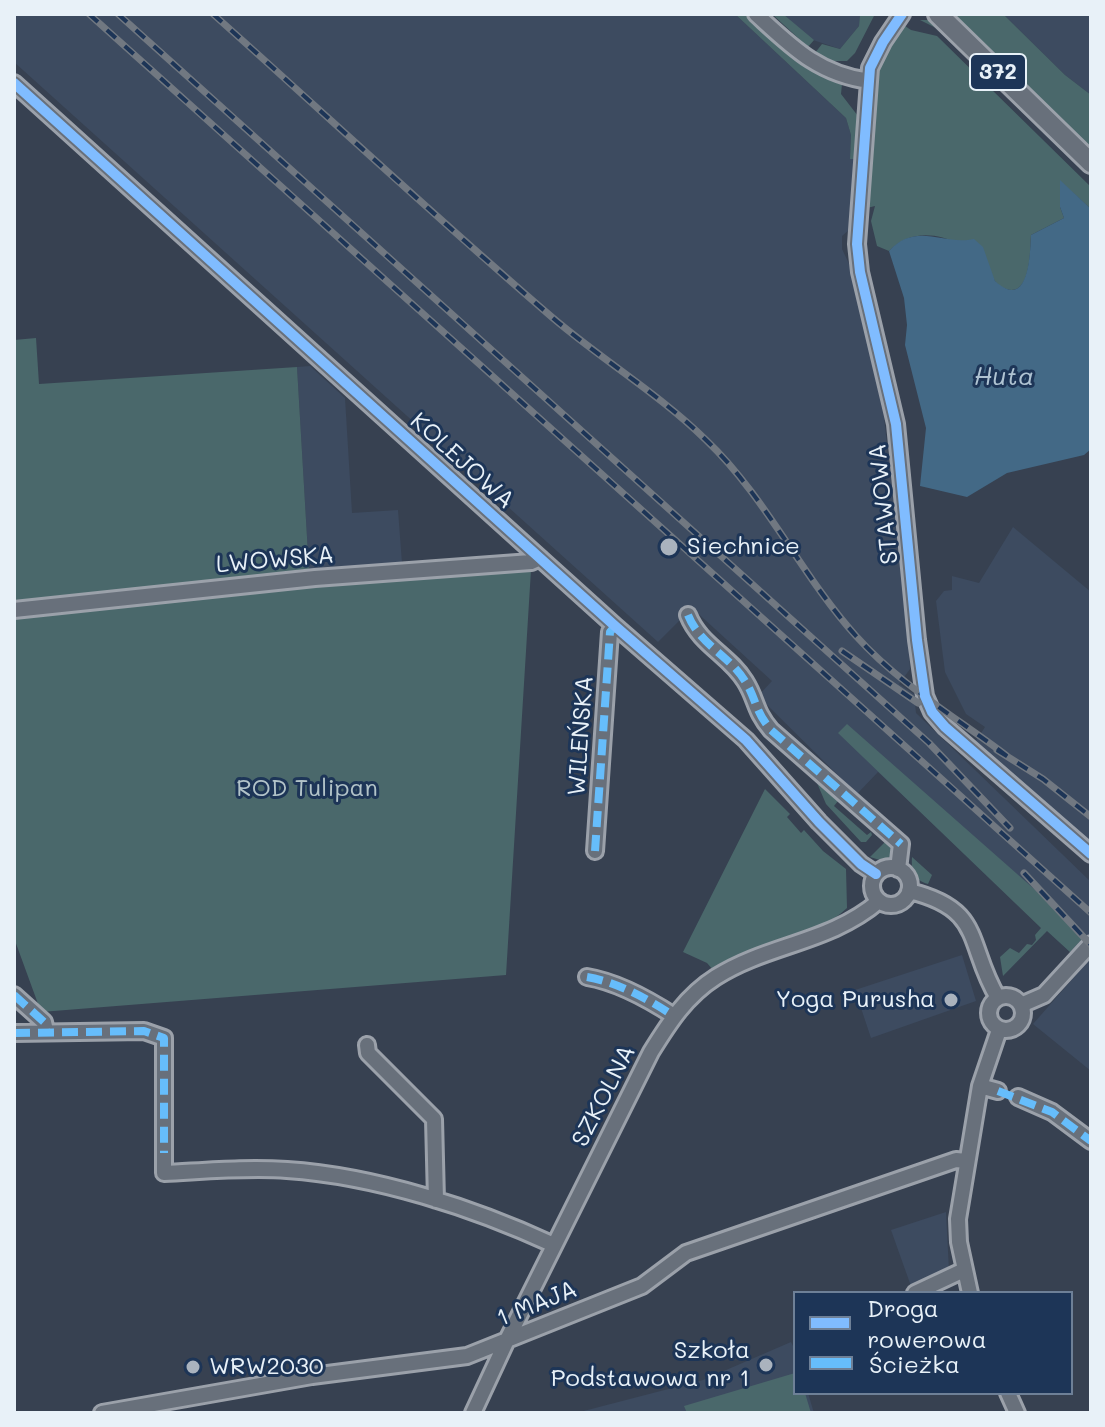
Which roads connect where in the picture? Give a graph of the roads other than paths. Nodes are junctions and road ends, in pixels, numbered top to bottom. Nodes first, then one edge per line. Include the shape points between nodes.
1 (756, 14) edge
2 (902, 14) edge
3 (941, 16) edge
4 (869, 81) junction
5 (14, 83) edge
6 (1091, 163) edge
7 (540, 558) junction
8 (14, 610) edge
9 (688, 615) dead end
10 (615, 626) junction
11 (595, 851) dead end
12 (1091, 854) edge
13 (898, 869) junction
14 (876, 874) junction
15 (909, 891) junction
16 (879, 901) junction
17 (1091, 944) edge
18 (587, 977) dead end
19 (14, 995) edge
20 (998, 998) junction
21 (1021, 1005) junction
22 (674, 1016) junction
23 (999, 1030) junction
24 (46, 1031) junction
25 (14, 1033) edge
26 (367, 1045) dead end
27 (980, 1086) junction
28 (998, 1091) dead end
29 (1018, 1097) dead end
30 (1091, 1141) edge
31 (966, 1161) junction
32 (436, 1200) junction
33 (554, 1245) junction
34 (964, 1270) junction
35 (919, 1291) edge
36 (969, 1291) edge
37 (507, 1340) junction
38 (102, 1413) edge
39 (473, 1413) edge

1 - 4 street via 822,68
2 - 4 street, STAWOWA via 873,60
3 - 6 main road, 372
4 - 12 street, STAWOWA via 857,244 896,424 925,696 945,727
5 - 7 street, KOLEJOWA
7 - 8 street, LWOWSKA
7 - 10 street, KOLEJOWA
9 - 13 street via 695,631 745,680 771,730 901,844
10 - 11 street, WILEŃSKA via 610,632
10 - 14 street, KOLEJOWA via 746,740 819,822
13 - 14 street
13 - 15 street via 908,878
14 - 16 street via 872,888
15 - 16 street via 897,905
15 - 20 street via 929,896 968,925
16 - 22 street, SZKOLNA via 843,927 715,977
17 - 21 street via 1044,995
18 - 22 street via 602,979
19 - 24 street via 44,1022
20 - 21 street via 1011,997
20 - 23 street via 989,1010
21 - 23 street via 1021,1021
22 - 33 street, SZKOLNA
23 - 27 street
24 - 25 street
24 - 32 street via 144,1031 164,1038 164,1173 290,1170
26 - 32 street via 368,1053 434,1119
27 - 28 street
27 - 31 street
29 - 30 street via 1052,1112
31 - 34 street via 958,1219
31 - 37 street, 1 MAJA via 956,1160 686,1253 642,1286
32 - 33 street
33 - 37 street, SZKOLNA
34 - 35 street
34 - 36 street
37 - 38 street, 1 MAJA via 467,1356 312,1376
37 - 39 street, SZKOLNA

